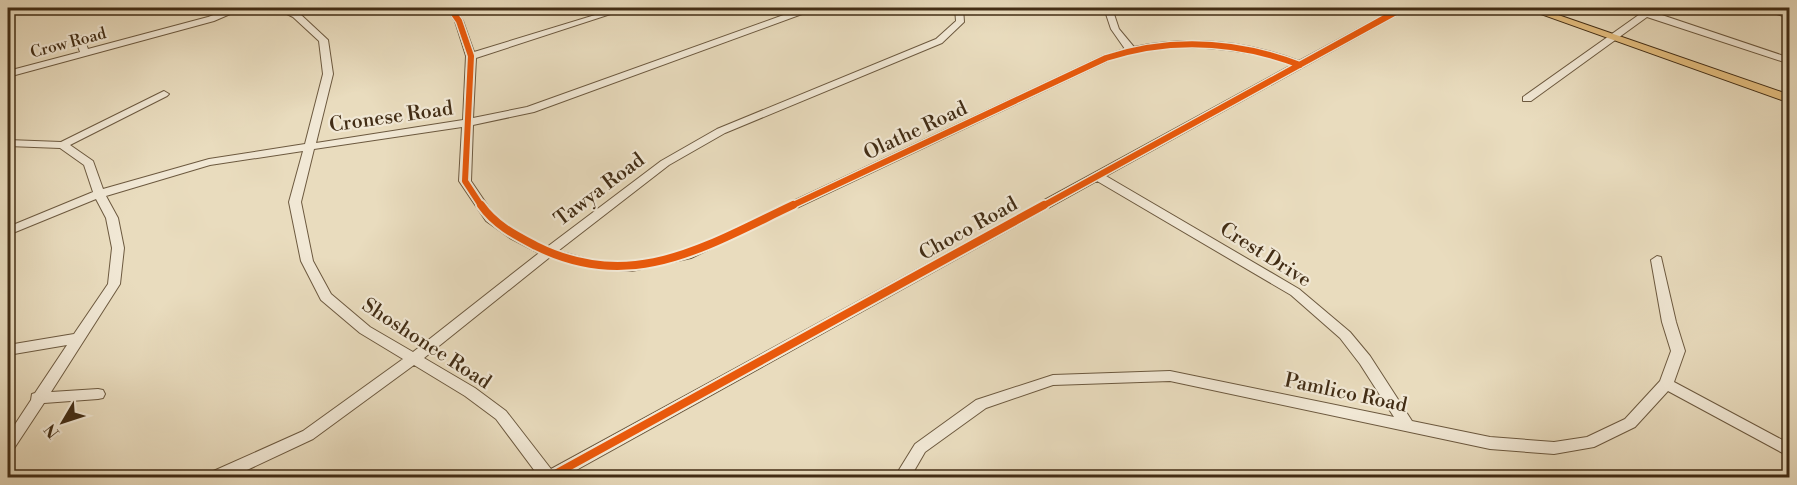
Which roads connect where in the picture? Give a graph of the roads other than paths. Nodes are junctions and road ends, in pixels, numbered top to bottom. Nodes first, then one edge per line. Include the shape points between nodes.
1 (240, 8) edge
2 (279, 8) edge
3 (450, 8) edge
4 (595, 8) edge
5 (625, 8) edge
6 (810, 8) edge
7 (959, 8) edge
8 (1108, 8) edge
9 (1376, 8) edge
10 (1529, 8) edge
11 (1629, 8) edge
12 (1760, 8) edge
13 (1398, 10) edge
14 (605, 14) junction
15 (1647, 14) junction
16 (1790, 16) edge
17 (1614, 37) junction
18 (80, 38) dead end
19 (1131, 50) junction
20 (86, 53) junction
21 (471, 56) junction
22 (1790, 61) edge
23 (1300, 65) junction
24 (8, 74) edge
25 (164, 94) dead end
26 (1527, 99) dead end
27 (1790, 99) edge
28 (466, 123) junction
29 (8, 143) edge
30 (63, 145) junction
31 (312, 146) junction
32 (1097, 176) junction
33 (99, 194) junction
34 (8, 231) edge
35 (548, 252) junction
36 (1657, 260) dead end
37 (78, 338) junction
38 (8, 350) edge
39 (413, 359) junction
40 (1666, 384) junction
41 (98, 394) dead end
42 (37, 398) junction
43 (1407, 425) junction
44 (8, 446) edge
45 (1790, 451) edge
46 (214, 477) edge
47 (548, 477) edge
48 (901, 477) edge

1 - 20 street, Crow Road
2 - 31 street, Shoshonee Road via 296,15 323,40 328,74
3 - 21 street via 459,21
4 - 14 street
5 - 14 street
6 - 28 street, Cronese Road via 530,110
7 - 35 street, Tawya Road via 960,22 939,41 721,131 665,163
8 - 19 street via 1115,29
9 - 13 street
10 - 17 main road
11 - 15 street
12 - 16 street
13 - 23 street, Choco Road
14 - 21 street
15 - 17 street
15 - 22 street
17 - 26 street
17 - 27 main road
18 - 20 street
19 - 23 street, Olathe Road via 1175,45 1239,47 1269,52
19 - 35 street, Olathe Road via 1095,63 687,255 649,265 614,268
20 - 24 street, Crow Road
21 - 28 street, Olathe Road
23 - 32 street, Choco Road
25 - 30 street
28 - 31 street, Cronese Road
28 - 35 street, Olathe Road via 465,181 490,218
29 - 30 street
30 - 33 street via 88,163
31 - 33 street, Cronese Road via 209,162
31 - 39 street, Shoshonee Road via 295,202 307,261 326,297 365,330
32 - 43 street, Crest Drive via 1296,292 1345,334
32 - 47 street, Choco Road
33 - 34 street, Cronese Road
33 - 37 street via 112,218 118,248 114,284
35 - 39 street, Tawya Road
36 - 40 street, Pamlico Road via 1677,351
37 - 38 street
37 - 42 street
39 - 46 street, Tawya Road via 308,435
39 - 47 street, Shoshonee Road via 501,415
40 - 43 street, Pamlico Road via 1630,423 1589,443 1554,448 1490,443
40 - 45 street
41 - 42 street
42 - 44 street
43 - 48 street, Pamlico Road via 1170,376 1053,380 981,404 920,448

